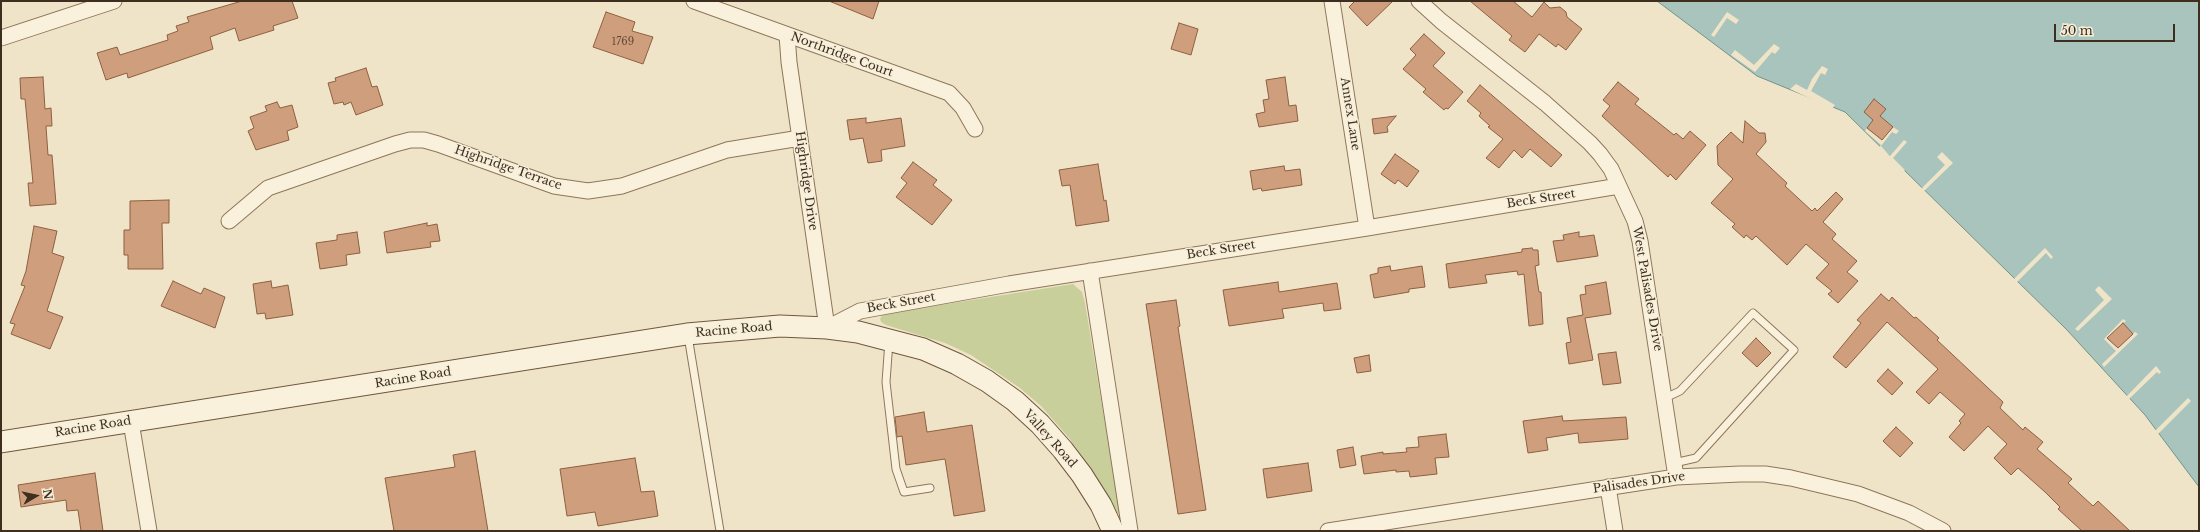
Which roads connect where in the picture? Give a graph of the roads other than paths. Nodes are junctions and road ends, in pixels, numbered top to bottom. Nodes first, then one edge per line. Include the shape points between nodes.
1 (114, 1) edge
2 (694, 1) edge
3 (1332, 1) edge
4 (1419, 1) edge
5 (787, 35) junction
6 (1, 38) edge
7 (975, 129) dead end
8 (800, 138) junction
9 (1619, 186) junction
10 (229, 220) dead end
11 (1367, 228) junction
12 (1090, 271) junction
13 (827, 328) junction
14 (687, 334) junction
15 (890, 339) junction
16 (1664, 398) junction
17 (131, 422) junction
18 (1, 442) edge
19 (1675, 470) junction
20 (1608, 487) junction
21 (930, 488) dead end
22 (1382, 527) edge
23 (149, 531) edge
24 (720, 531) edge
25 (1113, 531) edge
26 (1130, 531) edge
27 (1328, 531) edge
28 (1615, 531) edge
29 (1943, 531) edge

1 - 6 street
2 - 5 street, Northridge Court
3 - 11 street, Annex Lane
4 - 9 street, West Palisades Drive via 1545,103 1590,143 1604,159
5 - 7 street, Northridge Court via 949,93 963,108
5 - 8 street, Highridge Drive
8 - 10 street, Highridge Terrace via 727,150 622,186 588,191 554,186 438,144 410,140 268,188
8 - 13 street, Highridge Drive
9 - 11 street, Beck Street
9 - 16 street, West Palisades Drive via 1635,220 1640,241
11 - 12 street, Beck Street
12 - 13 street, Beck Street via 860,311
12 - 26 street
13 - 14 main road, Racine Road via 758,327
13 - 15 main road, Valley Road
14 - 17 main road, Racine Road
14 - 24 lane
15 - 21 lane via 886,382 896,469 904,492
15 - 25 main road, Valley Road via 923,349 957,364 1015,401 1040,424 1082,475 1101,505
16 - 19 street, West Palisades Drive
16 - 19 lane via 1680,391 1753,313 1794,350 1696,458
17 - 18 main road, Racine Road
17 - 23 street
19 - 20 street, Palisades Drive
19 - 29 street, Palisades Drive via 1713,474 1765,474 1826,485 1891,506
20 - 22 street, Palisades Drive
20 - 28 street
22 - 27 street, Palisades Drive

